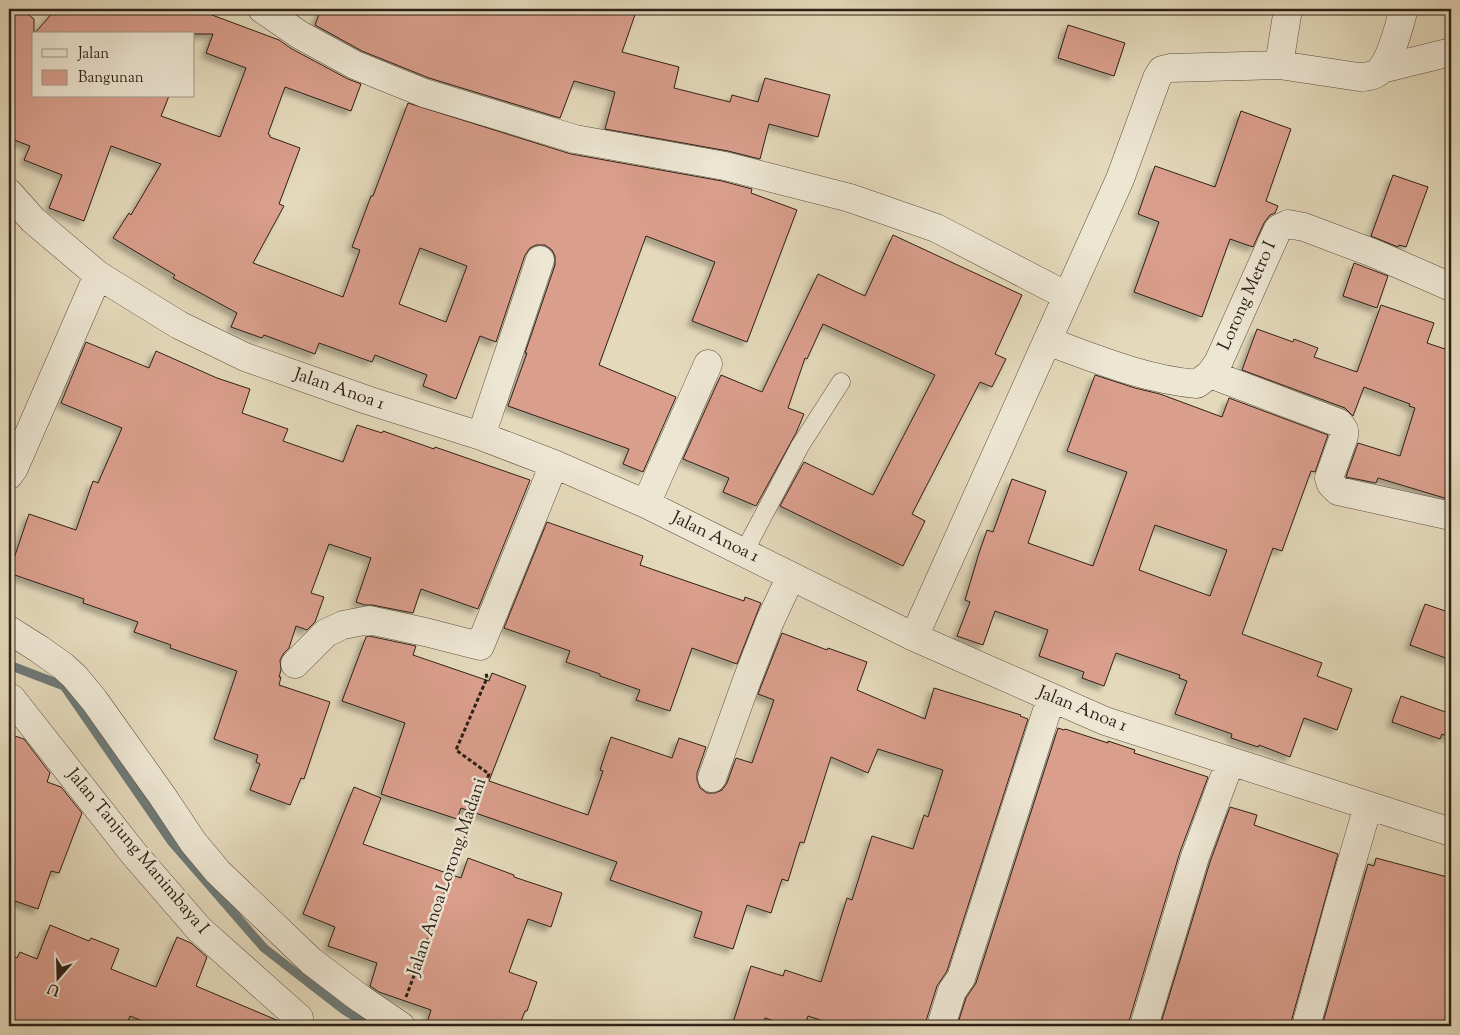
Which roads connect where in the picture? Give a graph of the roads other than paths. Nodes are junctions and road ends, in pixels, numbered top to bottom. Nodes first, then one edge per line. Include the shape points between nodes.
1 (262, 9) edge
2 (1288, 9) edge
3 (1404, 9) edge
4 (1451, 52) edge
5 (1279, 65) junction
6 (1382, 69) junction
7 (9, 193) edge
8 (540, 260) dead end
9 (98, 275) junction
10 (1451, 287) edge
11 (1067, 296) junction
12 (1047, 341) junction
13 (708, 364) dead end
14 (1210, 374) junction
15 (840, 382) dead end
16 (481, 436) junction
17 (554, 464) junction
18 (9, 475) edge
19 (646, 504) junction
20 (1451, 516) edge
21 (744, 552) junction
22 (791, 576) junction
23 (9, 630) edge
24 (914, 637) junction
25 (295, 664) dead end
26 (9, 697) edge
27 (1051, 698) junction
28 (1230, 762) junction
29 (712, 778) dead end
30 (1368, 806) junction
31 (1451, 832) edge
32 (299, 1018) dead end
33 (399, 1025) edge
34 (941, 1026) edge
35 (1144, 1026) edge
36 (1306, 1026) edge

1 - 11 street via 300,35 355,65 424,93 574,139 725,166 850,198 936,228
2 - 5 street
3 - 6 street
4 - 6 street
5 - 6 street via 1359,77 1376,74
5 - 11 street via 1162,70 1120,179
7 - 9 street, Jalan Anoa 1 via 33,220
8 - 16 street
9 - 16 street, Jalan Anoa 1 via 179,325 245,357
9 - 18 street
10 - 14 street, Lorong Metro I via 1373,253 1288,224 1278,229 1218,363
11 - 12 street
12 - 14 street via 1137,374 1176,382 1196,384
12 - 24 street
13 - 19 street
14 - 20 street via 1339,423 1344,436 1329,478 1338,491
15 - 21 lane via 800,446
16 - 17 street, Jalan Anoa 1
17 - 19 street, Jalan Anoa 1
17 - 25 street via 480,646 370,620 344,625 326,633
19 - 21 street, Jalan Anoa 1
21 - 22 street, Jalan Anoa 1
22 - 24 street, Jalan Anoa 1
22 - 29 street via 770,621
23 - 33 street via 39,648 75,677 163,796 192,842 218,872 311,961
24 - 27 street, Jalan Anoa 1
26 - 32 street, Jalan Tanjung Manimbaya I via 199,930
27 - 28 street, Jalan Anoa 1 via 1105,721
27 - 34 street via 961,978 952,990
28 - 30 street, Jalan Anoa 1
28 - 35 street via 1195,857
30 - 31 street, Jalan Anoa 1
30 - 36 street

